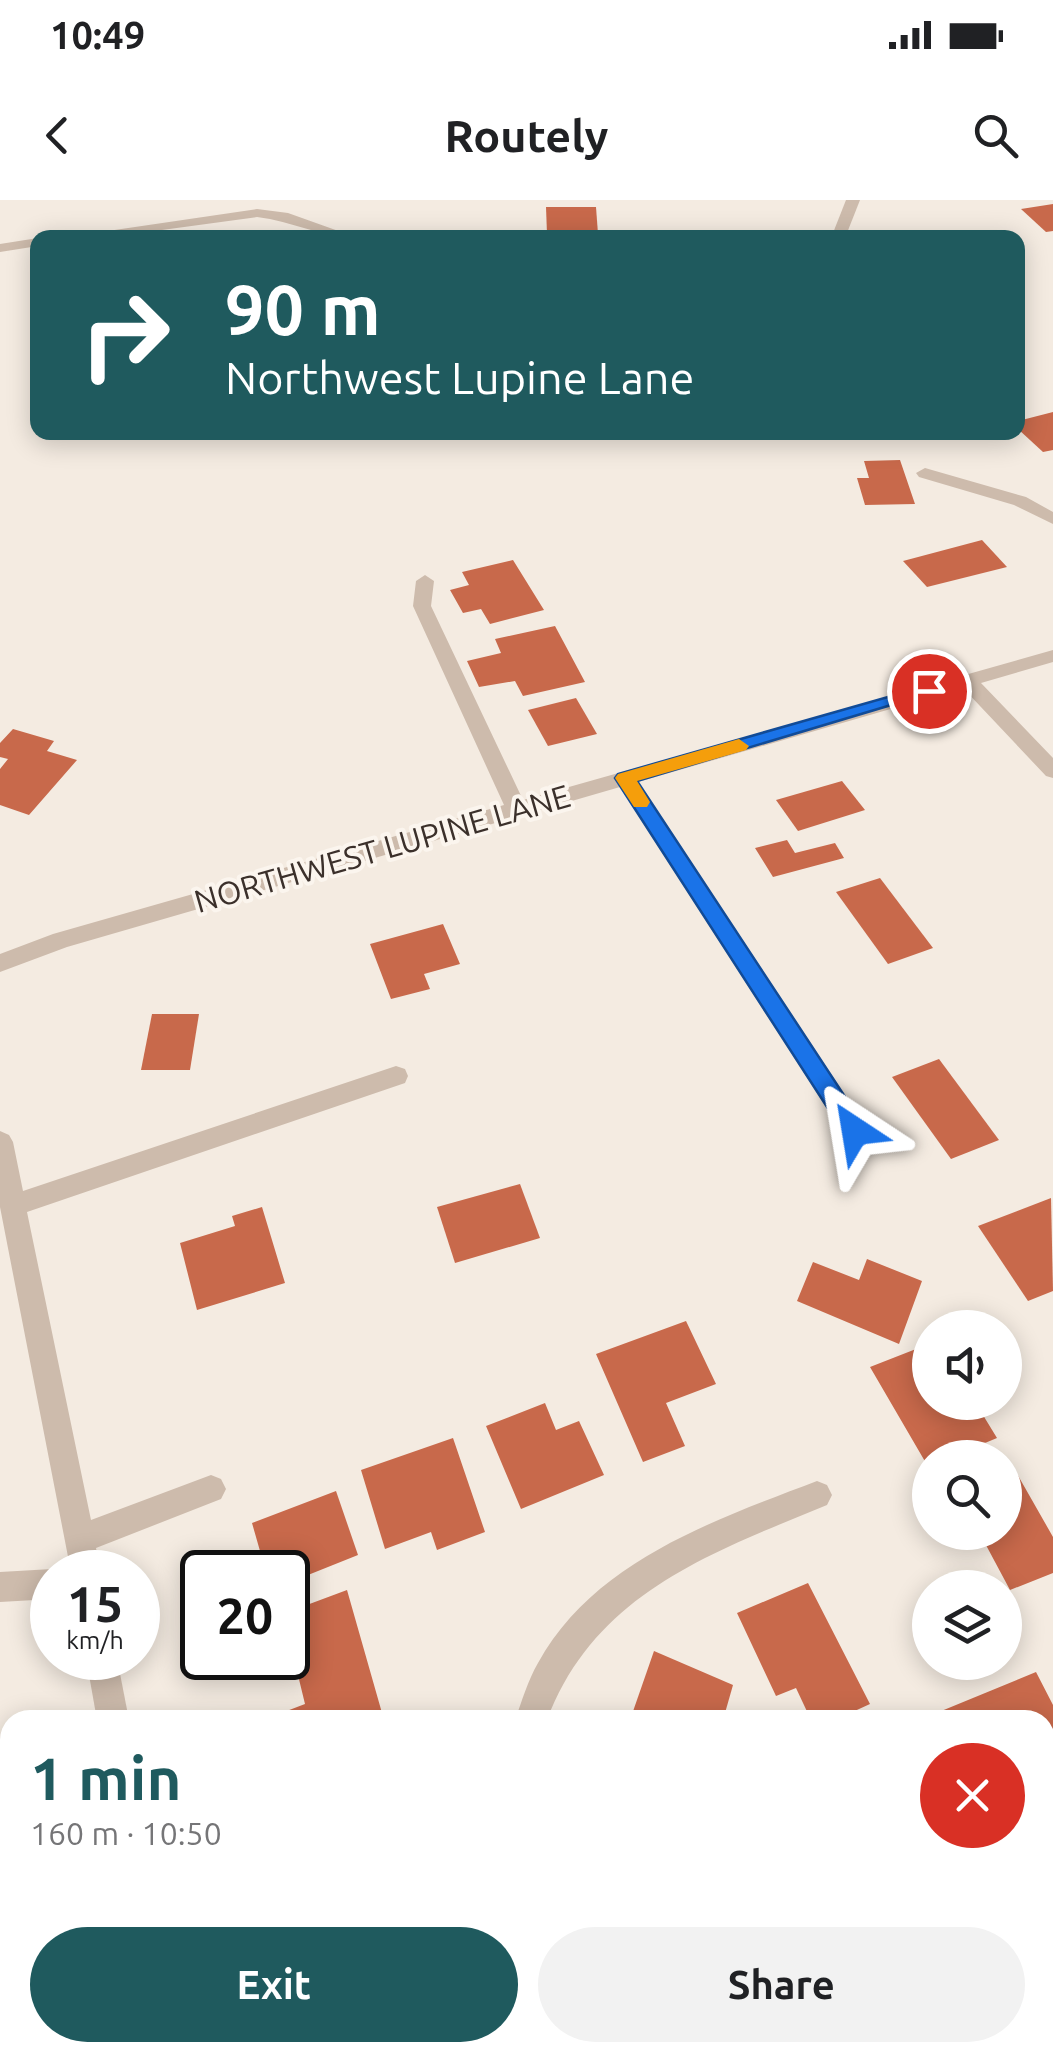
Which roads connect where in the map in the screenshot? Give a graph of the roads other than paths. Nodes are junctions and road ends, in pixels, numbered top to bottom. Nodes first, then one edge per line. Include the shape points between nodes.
1 (853, 200) edge
2 (131, 230) edge
3 (326, 230) edge
4 (841, 230) edge
5 (30, 243) edge
6 (0, 248) edge
7 (925, 473) dead end
8 (1053, 520) edge
9 (425, 580) dead end
10 (1053, 656) edge
11 (967, 680) junction
12 (1053, 771) edge
13 (625, 778) junction
14 (516, 810) junction
15 (0, 963) edge
16 (396, 1076) dead end
17 (855, 1131) dead end
18 (0, 1142) edge
19 (13, 1206) junction
20 (211, 1489) dead end
21 (817, 1495) dead end
22 (80, 1539) junction
23 (82, 1550) edge
24 (30, 1585) edge
25 (0, 1587) edge
26 (106, 1680) edge
27 (111, 1710) edge
28 (534, 1710) edge

1 - 4 street
2 - 3 street via 257,214
5 - 6 street
7 - 8 street via 1020,501
9 - 14 street via 422,606
10 - 11 street, NORTHWEST LUPINE LANE
11 - 12 street
11 - 13 street, NORTHWEST LUPINE LANE
13 - 14 street, NORTHWEST LUPINE LANE
13 - 17 street
14 - 15 street, NORTHWEST LUPINE LANE
16 - 19 street
18 - 19 street
19 - 22 street
20 - 22 street
21 - 28 street via 704,1539 652,1568 566,1645
22 - 23 street
24 - 25 street
26 - 27 street

